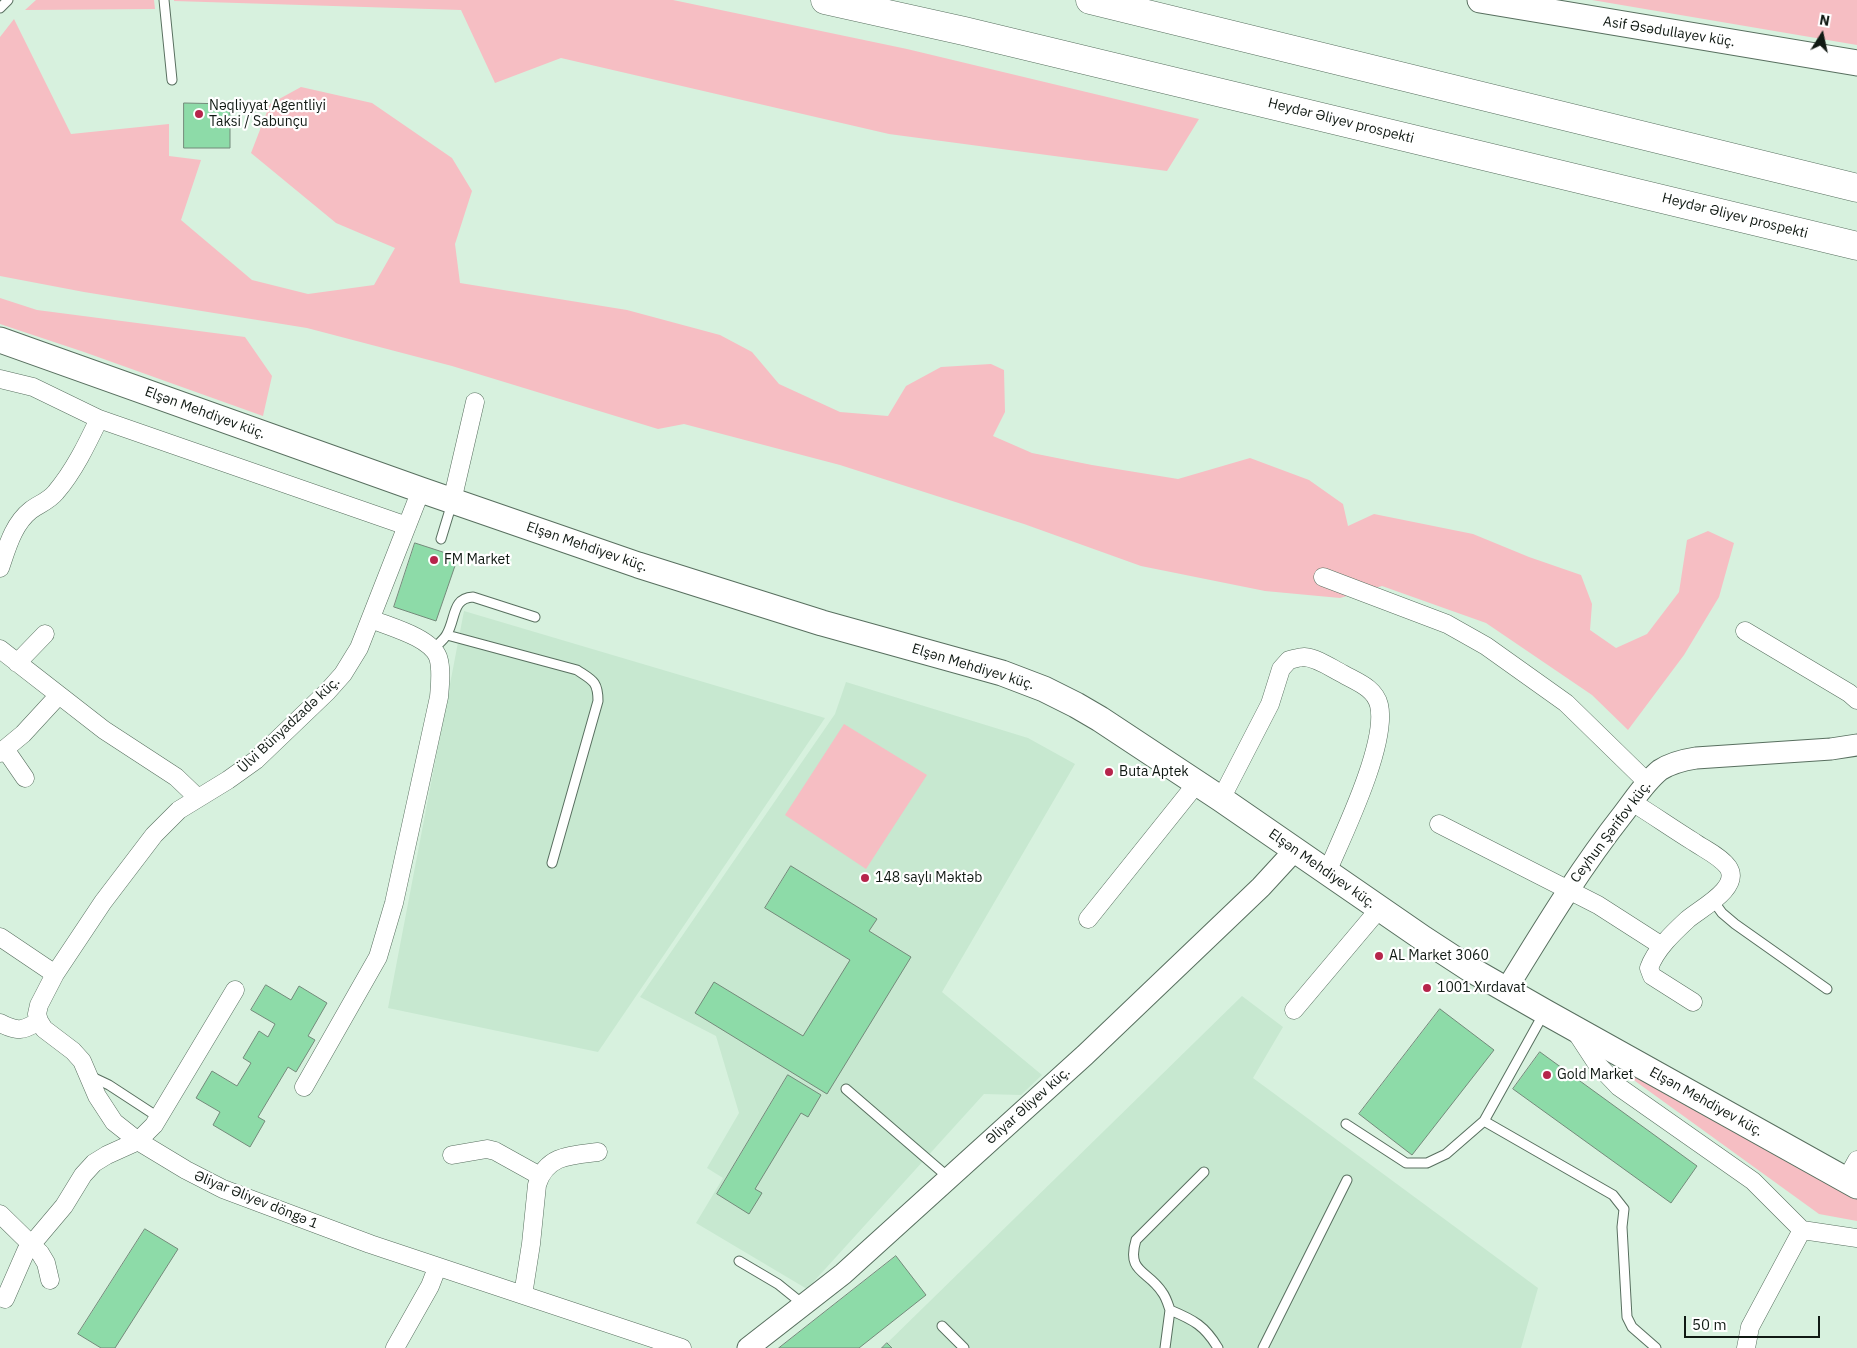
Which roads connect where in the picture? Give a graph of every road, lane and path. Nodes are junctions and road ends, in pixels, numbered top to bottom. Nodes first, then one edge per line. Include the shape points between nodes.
1 (8, 0) edge
2 (164, 0) edge
3 (825, 0) edge
4 (1090, 0) edge
5 (1480, 0) edge
6 (0, 8) edge
7 (1857, 63) edge
8 (172, 80) dead end
9 (1857, 188) edge
10 (1857, 246) edge
11 (0, 340) edge
12 (0, 379) edge
13 (475, 402) dead end
14 (99, 418) junction
15 (420, 490) junction
16 (452, 501) junction
17 (407, 526) junction
18 (441, 539) dead end
19 (0, 568) edge
20 (1323, 577) dead end
21 (535, 616) dead end
22 (371, 619) junction
23 (1745, 631) dead end
24 (45, 634) dead end
25 (447, 635) junction
26 (433, 649) junction
27 (0, 650) edge
28 (17, 662) junction
29 (58, 696) junction
30 (1857, 700) edge
31 (1857, 745) edge
32 (3, 751) edge
33 (25, 778) dead end
34 (1648, 782) junction
35 (1197, 783) junction
36 (198, 798) junction
37 (1221, 799) junction
38 (1632, 802) junction
39 (1439, 824) dead end
40 (1295, 850) junction
41 (552, 863) dead end
42 (1328, 872) junction
43 (1568, 890) junction
44 (1714, 902) junction
45 (1380, 908) junction
46 (1088, 919) dead end
47 (0, 937) edge
48 (1662, 946) junction
49 (55, 974) junction
50 (1827, 989) dead end
51 (235, 990) dead end
52 (1506, 990) junction
53 (1693, 1002) dead end
54 (1294, 1010) dead end
55 (1545, 1012) junction
56 (39, 1020) junction
57 (0, 1023) edge
58 (1573, 1027) junction
59 (89, 1076) junction
60 (304, 1087) dead end
61 (846, 1089) dead end
62 (158, 1117) junction
63 (1484, 1121) junction
64 (1346, 1124) dead end
65 (138, 1141) junction
66 (598, 1152) dead end
67 (452, 1155) dead end
68 (1204, 1172) dead end
69 (1853, 1175) edge
70 (540, 1176) junction
71 (949, 1178) junction
72 (1347, 1180) dead end
73 (0, 1214) edge
74 (1802, 1230) junction
75 (1857, 1238) edge
76 (32, 1244) junction
77 (739, 1261) dead end
78 (437, 1268) junction
79 (50, 1280) dead end
80 (523, 1295) junction
81 (5, 1299) dead end
82 (804, 1305) junction
83 (1170, 1310) junction
84 (942, 1326) dead end
85 (395, 1348) edge
86 (682, 1348) edge
87 (748, 1348) edge
88 (964, 1348) edge
89 (1165, 1348) edge
90 (1218, 1348) edge
91 (1263, 1348) edge
92 (1656, 1348) edge
93 (1746, 1348) edge

1 - 6 lane
2 - 8 lane
3 - 10 highway, Heydər Əliyev prospekti via 964,30
4 - 9 highway
5 - 7 main road, Asif Əsədullayev küç.
11 - 15 main road, Elşən Mehdiyev küç.
12 - 14 street via 33,387
13 - 16 street
14 - 17 street
14 - 19 street via 58,490 24,517 8,541
15 - 16 main road, Elşən Mehdiyev küç.
15 - 17 street, Ülvi Bünyadzadə küç.
16 - 18 lane
16 - 35 main road, Elşən Mehdiyev küç. via 822,623 1002,673 1076,705
17 - 22 street, Ülvi Bünyadzadə küç.
20 - 34 street via 1446,624 1486,646 1566,703
21 - 25 lane via 473,597 464,598 459,601
22 - 26 street via 423,640
22 - 36 street, Ülvi Bünyadzadə küç. via 359,648 327,692 256,760
23 - 30 street
24 - 28 street
25 - 26 lane
25 - 41 lane via 576,670 591,679 598,688 598,700
26 - 60 street via 438,658 439,696 385,934 368,976
27 - 28 street
28 - 29 street
29 - 32 street
29 - 36 street via 176,777
31 - 34 street, Ceyhun Şərifov küç. via 1678,761 1660,770
32 - 33 street
34 - 38 street, Ceyhun Şərifov küç.
35 - 37 main road, Elşən Mehdiyev küç.
35 - 46 street
36 - 49 street via 179,810 154,835 103,902
37 - 40 main road, Elşən Mehdiyev küç.
37 - 42 street via 1270,704 1281,669 1289,660 1305,657 1316,660 1369,688 1379,704 1381,726 1368,772
38 - 43 street, Ceyhun Şərifov küç.
38 - 44 street via 1728,867 1728,885
39 - 43 street
40 - 42 main road, Elşən Mehdiyev küç.
40 - 71 street, Əliyar Əliyev küç. via 1261,887 1085,1055
42 - 45 main road, Elşən Mehdiyev küç.
43 - 48 street
43 - 52 street, Ceyhun Şərifov küç.
44 - 48 street via 1688,920
44 - 50 lane via 1735,924
45 - 52 main road, Elşən Mehdiyev küç.
45 - 54 street
47 - 49 street
48 - 53 street via 1649,968 1652,976
49 - 56 street via 39,1005
51 - 62 street
52 - 55 main road, Elşən Mehdiyev küç.
55 - 58 main road, Elşən Mehdiyev küç.
55 - 63 lane
56 - 57 street via 19,1030
56 - 59 street, Əliyar Əliyev döngə 1 via 44,1029 82,1061
58 - 69 main road, Elşən Mehdiyev küç.
58 - 74 street via 1597,1064 1619,1087 1753,1181
59 - 62 lane
59 - 65 street, Əliyar Əliyev döngə 1 via 106,1112
61 - 71 lane
62 - 65 street
63 - 64 lane via 1446,1154 1427,1164 1406,1163
63 - 92 lane via 1613,1195 1624,1209 1627,1317 1632,1327
65 - 76 street via 94,1163
65 - 78 street, Əliyar Əliyev döngə 1 via 223,1189
66 - 70 street via 563,1157 548,1164
67 - 70 street via 495,1151
68 - 83 lane via 1136,1240 1132,1254 1136,1265 1162,1292
70 - 80 street
71 - 82 street, Əliyar Əliyev küç.
72 - 91 lane
73 - 76 street
74 - 75 street
74 - 93 street via 1750,1327
76 - 79 street via 46,1263
76 - 81 street via 19,1264
77 - 82 lane via 778,1284
78 - 80 street, Əliyar Əliyev döngə 1
78 - 85 street
80 - 86 street, Əliyar Əliyev döngə 1
82 - 87 street, Əliyar Əliyev küç.
83 - 89 lane
83 - 90 lane via 1193,1319 1211,1336
84 - 88 lane

